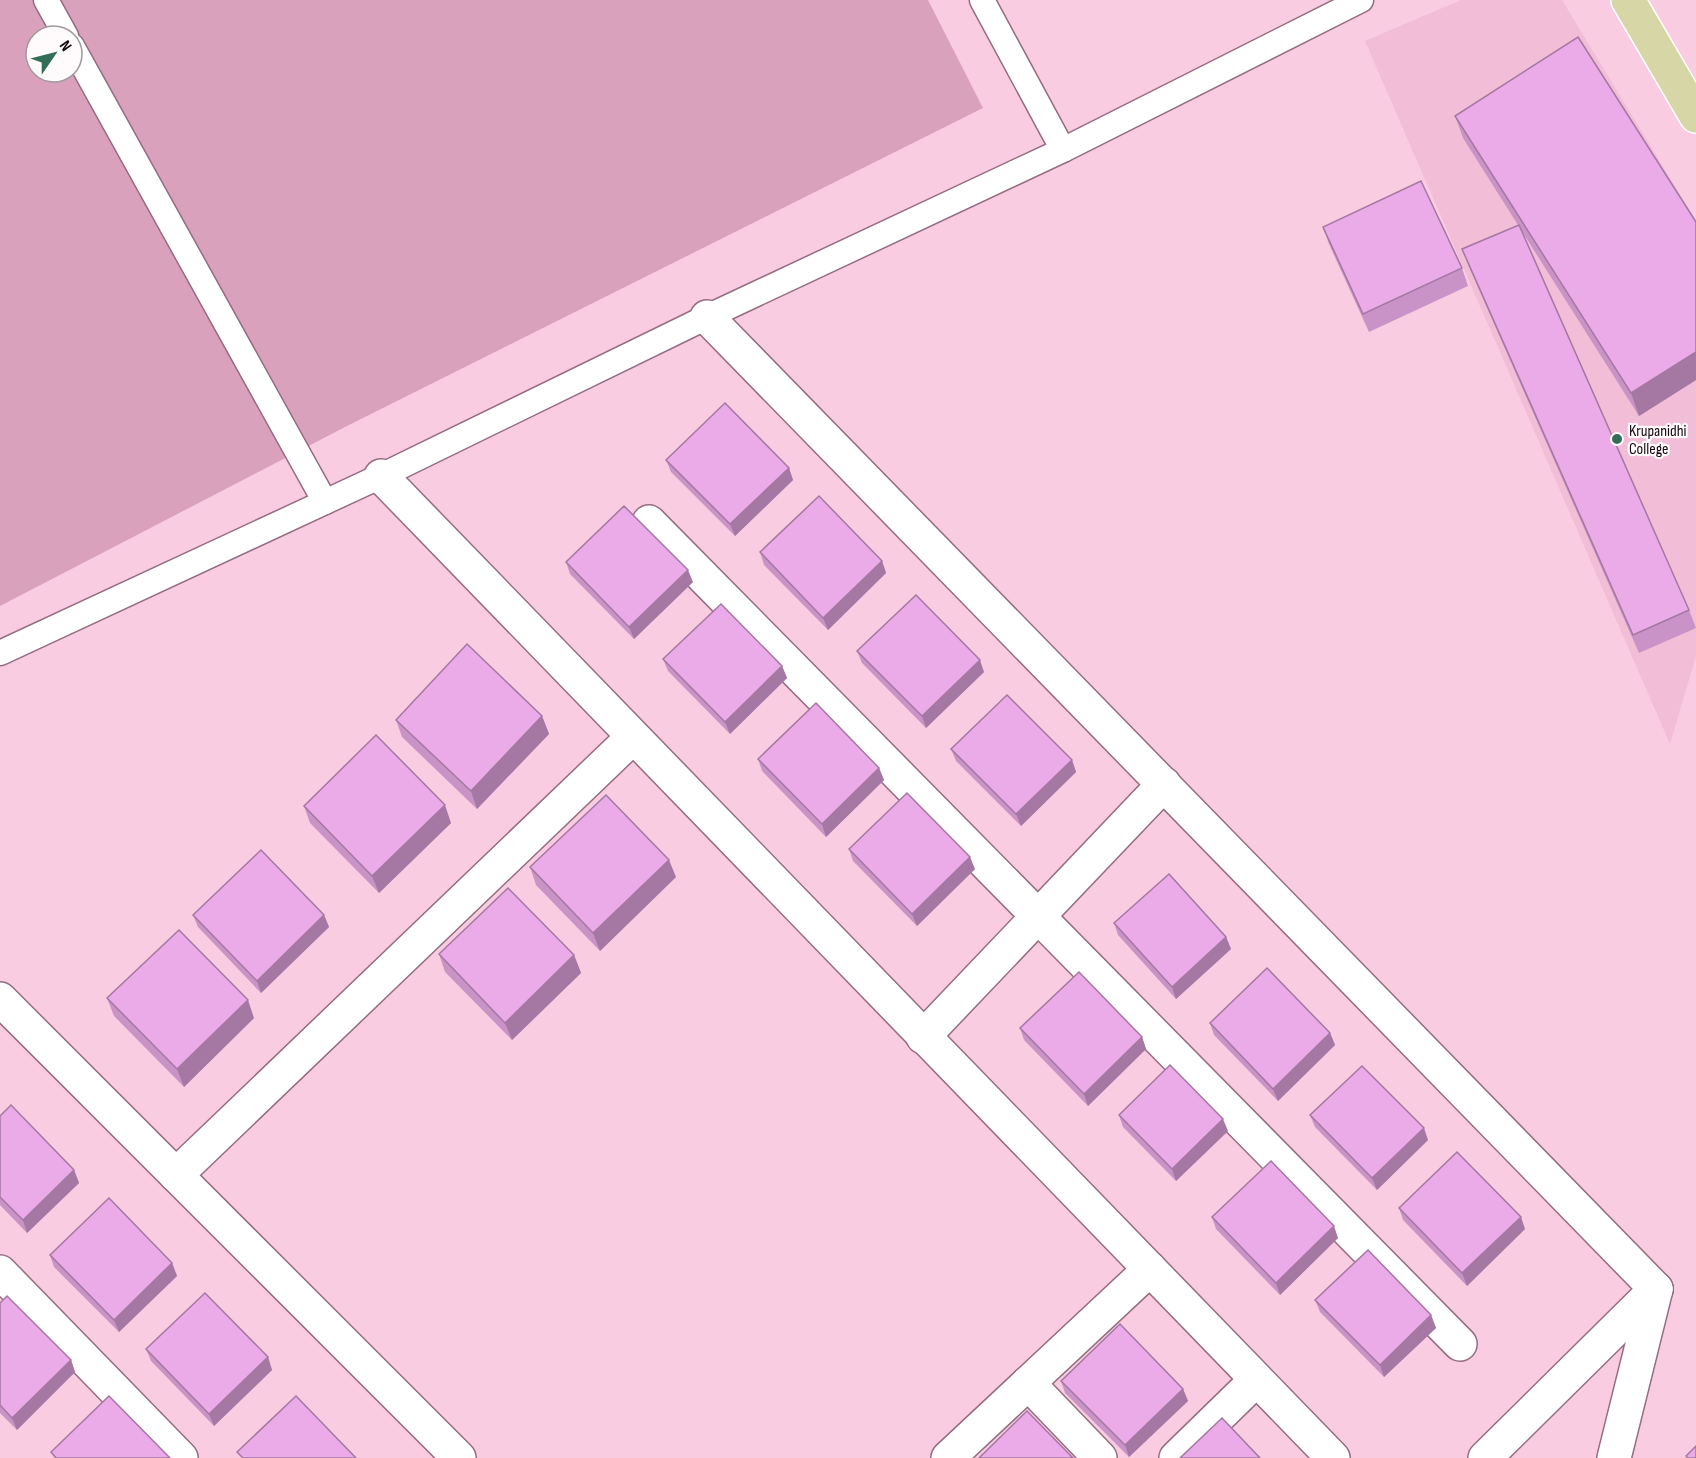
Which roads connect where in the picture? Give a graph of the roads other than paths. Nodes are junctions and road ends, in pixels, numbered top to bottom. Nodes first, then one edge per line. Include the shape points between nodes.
1 (46, 0) edge
2 (982, 0) edge
3 (1360, 0) edge
4 (1628, 0) edge
5 (59, 24) edge
6 (84, 68) edge
7 (1696, 116) edge
8 (1063, 150) junction
9 (707, 317) junction
10 (381, 476) junction
11 (325, 502) junction
12 (649, 522) dead end
13 (0, 653) edge
14 (633, 736) junction
15 (1164, 784) junction
16 (1038, 915) junction
17 (0, 999) edge
18 (923, 1037) junction
19 (176, 1175) junction
20 (1150, 1269) junction
21 (0, 1272) edge
22 (1656, 1289) junction
23 (1460, 1344) dead end
24 (1256, 1380) junction
25 (1028, 1383) junction
26 (181, 1458) edge
27 (459, 1458) edge
28 (948, 1458) edge
29 (1100, 1458) edge
30 (1176, 1458) edge
31 (1333, 1458) edge
32 (1485, 1458) edge
33 (1614, 1458) edge

1 - 5 lane
2 - 8 lane
3 - 8 lane
4 - 7 main road
6 - 11 lane
8 - 9 lane
9 - 10 lane
9 - 15 street
10 - 11 lane
10 - 14 street
11 - 13 lane
12 - 16 street
14 - 18 street
14 - 19 street
15 - 16 street
15 - 22 street
16 - 18 street
16 - 23 street
17 - 19 street
18 - 20 street
19 - 27 street
20 - 24 street
20 - 25 street
21 - 26 street
22 - 32 street
22 - 33 street
24 - 30 street
24 - 31 street
25 - 28 street
25 - 29 street

